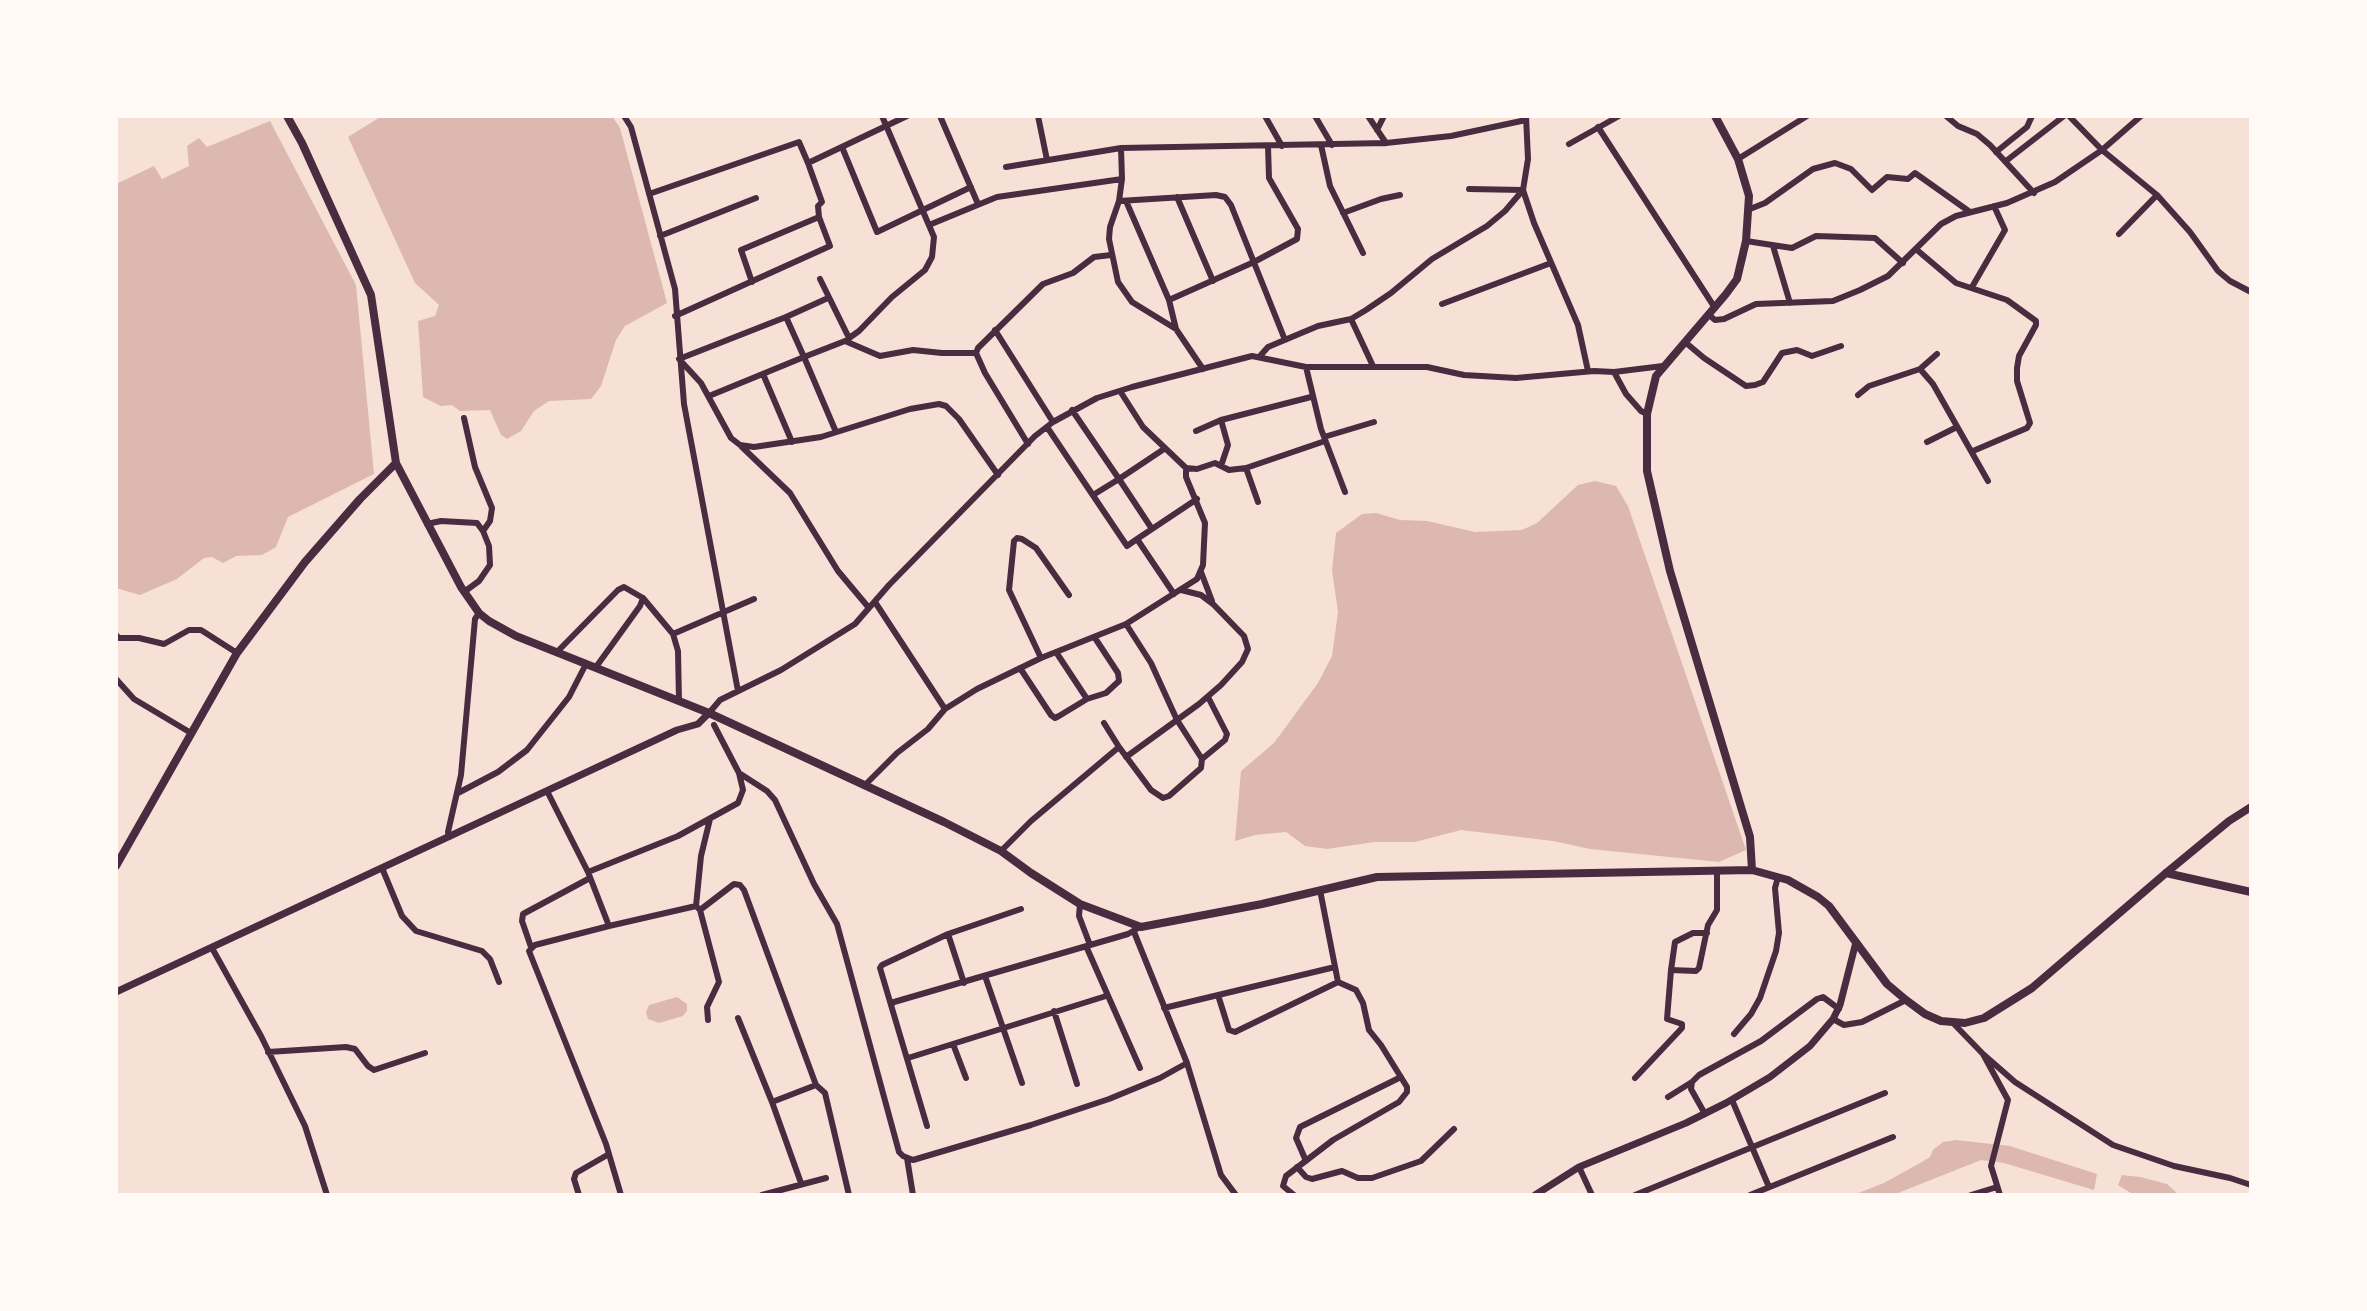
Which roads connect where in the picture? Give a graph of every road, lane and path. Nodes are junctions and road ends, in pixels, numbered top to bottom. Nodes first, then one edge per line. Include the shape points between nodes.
1 (287, 116) edge
2 (624, 116) edge
3 (882, 116) edge
4 (907, 116) edge
5 (940, 116) edge
6 (1038, 116) edge
7 (1265, 116) edge
8 (1315, 116) edge
9 (1368, 116) edge
10 (1384, 116) edge
11 (1619, 116) edge
12 (1715, 116) edge
13 (1807, 116) edge
14 (1946, 116) edge
15 (2032, 116) edge
16 (2066, 116) edge
17 (2141, 116) edge
18 (1526, 118) edge
19 (887, 126) junction
20 (1598, 127) junction
21 (1377, 130) junction
22 (1386, 143) junction
23 (1569, 144) dead end
24 (1321, 145) junction
25 (1332, 145) junction
26 (1268, 146) junction
27 (1282, 146) junction
28 (842, 147) junction
29 (1121, 148) junction
30 (2102, 150) junction
31 (1996, 152) junction
32 (1738, 159) junction
33 (1047, 160) junction
34 (2006, 161) junction
35 (808, 163) junction
36 (1006, 167) dead end
37 (1122, 179) junction
38 (971, 187) junction
39 (1469, 189) dead end
40 (1523, 190) junction
41 (2034, 193) junction
42 (649, 194) junction
43 (1400, 195) dead end
44 (2157, 195) junction
45 (1177, 197) junction
46 (756, 198) dead end
47 (1123, 201) junction
48 (978, 204) junction
49 (1994, 206) junction
50 (1750, 209) junction
51 (924, 212) junction
52 (1970, 212) junction
53 (1343, 213) junction
54 (819, 217) junction
55 (929, 225) junction
56 (2119, 234) dead end
57 (660, 236) junction
58 (1746, 241) junction
59 (1773, 246) junction
60 (1917, 250) junction
61 (1363, 253) dead end
62 (1111, 255) junction
63 (1254, 262) junction
64 (1551, 263) junction
65 (1903, 263) junction
66 (820, 279) dead end
67 (1213, 281) junction
68 (752, 282) junction
69 (1972, 287) junction
70 (2251, 292) edge
71 (828, 298) junction
72 (1169, 300) junction
73 (1790, 303) junction
74 (1442, 304) dead end
75 (1712, 312) junction
76 (675, 316) junction
77 (786, 317) junction
78 (1351, 319) junction
79 (1176, 329) junction
80 (995, 330) junction
81 (847, 339) junction
82 (1285, 340) junction
83 (1685, 342) junction
84 (1841, 346) dead end
85 (976, 353) junction
86 (1937, 354) dead end
87 (1260, 356) junction
88 (804, 357) junction
89 (679, 359) junction
90 (1373, 366) junction
91 (1663, 366) junction
92 (1306, 367) junction
93 (1203, 369) junction
94 (1920, 369) junction
95 (1588, 371) junction
96 (1614, 372) junction
97 (763, 374) junction
98 (1120, 391) junction
99 (1858, 395) dead end
100 (709, 396) junction
101 (1311, 397) junction
102 (1072, 410) junction
103 (1647, 414) junction
104 (464, 418) dead end
105 (1221, 420) junction
106 (1374, 422) dead end
107 (1050, 424) junction
108 (1957, 427) junction
109 (1196, 431) dead end
110 (836, 432) junction
111 (1324, 439) junction
112 (792, 442) junction
113 (1927, 442) dead end
114 (1028, 444) junction
115 (740, 445) junction
116 (1164, 449) junction
117 (1973, 451) junction
118 (396, 463) junction
119 (1221, 466) junction
120 (1186, 468) junction
121 (1246, 468) junction
122 (998, 475) junction
123 (1119, 479) junction
124 (1988, 481) dead end
125 (1345, 492) dead end
126 (1093, 495) junction
127 (1197, 499) junction
128 (1258, 502) dead end
129 (427, 524) junction
130 (1152, 529) junction
131 (483, 531) junction
132 (1137, 539) junction
133 (1201, 572) junction
134 (464, 592) junction
135 (1178, 592) junction
136 (1069, 595) dead end
137 (643, 598) junction
138 (754, 599) dead end
139 (875, 602) junction
140 (1213, 604) junction
141 (869, 608) junction
142 (479, 613) junction
143 (722, 614) junction
144 (1126, 624) junction
145 (673, 634) junction
146 (116, 635) edge
147 (1095, 638) junction
148 (557, 652) junction
149 (1056, 652) junction
150 (237, 653) junction
151 (1041, 658) junction
152 (586, 664) junction
153 (596, 667) junction
154 (1020, 668) junction
155 (116, 679) edge
156 (738, 691) junction
157 (1208, 697) junction
158 (1087, 699) junction
159 (679, 701) junction
160 (945, 709) junction
161 (709, 713) junction
162 (723, 719) junction
163 (1177, 720) junction
164 (1104, 723) dead end
165 (698, 724) junction
166 (714, 725) junction
167 (191, 733) junction
168 (1119, 747) junction
169 (1126, 757) junction
170 (1202, 759) junction
171 (739, 773) junction
172 (864, 786) junction
173 (547, 791) junction
174 (458, 793) junction
175 (2251, 807) edge
176 (710, 819) junction
177 (449, 837) junction
178 (1001, 851) junction
179 (116, 866) edge
180 (382, 868) junction
181 (1752, 870) junction
182 (1717, 871) junction
183 (2166, 873) junction
184 (589, 875) junction
185 (1778, 877) junction
186 (1320, 890) junction
187 (2247, 891) edge
188 (1080, 904) junction
189 (698, 908) junction
190 (1021, 909) dead end
191 (609, 926) junction
192 (1138, 929) junction
193 (1707, 933) junction
194 (948, 934) junction
195 (1856, 942) junction
196 (1088, 945) junction
197 (531, 947) junction
198 (212, 948) junction
199 (1335, 967) junction
200 (1671, 970) junction
201 (985, 976) junction
202 (499, 982) dead end
203 (1338, 982) junction
204 (964, 983) junction
205 (116, 992) edge
206 (1218, 995) junction
207 (1106, 996) junction
208 (1906, 1000) junction
209 (891, 1005) junction
210 (1164, 1008) junction
211 (1839, 1009) junction
212 (1054, 1011) junction
213 (738, 1018) dead end
214 (1833, 1019) junction
215 (708, 1020) dead end
216 (1953, 1023) junction
217 (1003, 1029) junction
218 (1734, 1034) dead end
219 (953, 1044) junction
220 (268, 1052) junction
221 (425, 1053) dead end
222 (1983, 1054) junction
223 (908, 1058) junction
224 (1187, 1063) junction
225 (1140, 1068) dead end
226 (1401, 1077) junction
227 (966, 1078) dead end
228 (1635, 1078) dead end
229 (1692, 1082) junction
230 (1022, 1083) dead end
231 (1077, 1084) dead end
232 (816, 1085) junction
233 (1885, 1093) dead end
234 (1668, 1097) dead end
235 (1732, 1100) junction
236 (772, 1102) junction
237 (1705, 1114) junction
238 (927, 1126) dead end
239 (1454, 1129) dead end
240 (1893, 1137) dead end
241 (1752, 1147) junction
242 (609, 1154) junction
243 (907, 1158) junction
244 (1306, 1161) junction
245 (1297, 1167) junction
246 (1579, 1167) junction
247 (826, 1178) dead end
248 (801, 1183) junction
249 (2251, 1185) edge
250 (1769, 1187) junction
251 (1997, 1187) junction
252 (327, 1195) edge
253 (579, 1195) edge
254 (621, 1195) edge
255 (762, 1195) edge
256 (849, 1195) edge
257 (913, 1195) edge
258 (1236, 1195) edge
259 (1294, 1195) edge
260 (1535, 1195) edge
261 (1592, 1195) edge
262 (1635, 1195) edge
263 (1750, 1195) edge
264 (1971, 1195) edge
265 (2000, 1195) edge

1 - 118 main road via 371,295
2 - 42 street
3 - 19 street
4 - 19 street
5 - 38 street
6 - 33 street
7 - 27 street
8 - 25 street
9 - 21 street
10 - 21 street
11 - 20 street
12 - 32 main road
13 - 32 street
14 - 31 street
15 - 31 street via 2027,127
16 - 30 street
16 - 34 street
17 - 30 street
18 - 22 street via 1451,136
18 - 40 street
19 - 28 street
19 - 51 street
20 - 23 street
20 - 75 street
21 - 22 street
22 - 25 street
24 - 25 street
24 - 27 street
24 - 53 street via 1330,186
26 - 27 street
26 - 29 street
26 - 63 street via 1269,178 1299,233 1291,243
28 - 35 street
28 - 51 street via 877,232
29 - 33 street
29 - 37 street
30 - 41 street
30 - 44 street
31 - 34 street
32 - 50 main road
33 - 36 street
34 - 41 street
35 - 42 street via 799,142
35 - 54 street via 822,202
37 - 47 street
37 - 48 street
38 - 48 street
38 - 51 street
39 - 40 street
40 - 64 street
40 - 78 street via 1487,226
41 - 49 street
42 - 57 street
43 - 53 street
44 - 56 street
44 - 70 street via 2218,271
45 - 47 street
45 - 63 street via 1225,197
45 - 67 street
46 - 57 street
47 - 62 street via 1110,227
47 - 72 street
48 - 55 street
49 - 52 street
49 - 69 street via 2005,230
50 - 52 street via 1813,169 1835,163 1851,169 1872,190 1887,177 1908,179 1915,173
50 - 58 main road
51 - 55 street
52 - 60 street via 1941,224
53 - 61 street
54 - 68 street via 830,246
54 - 68 street via 741,250
55 - 81 street via 934,237 925,270
57 - 76 street via 675,289
58 - 59 street
58 - 75 main road via 1737,279
59 - 65 street via 1792,248 1816,236 1875,238
59 - 73 street
60 - 65 street
60 - 69 street via 1956,283
62 - 79 street via 1125,295
62 - 80 street via 1094,257 1073,273 1043,284
63 - 67 street
63 - 82 street
64 - 74 street
64 - 95 street via 1578,325
65 - 73 street via 1888,276 1833,301
66 - 71 street
67 - 72 street
68 - 76 street
69 - 117 street via 2007,300 2036,321 2017,368 2030,423
71 - 77 street
71 - 81 street
72 - 79 street
73 - 75 street via 1756,304 1724,319 1715,320
75 - 83 main road
76 - 89 street
77 - 88 street
77 - 89 street
78 - 82 street
78 - 90 street
79 - 93 street
80 - 85 street
80 - 107 street
81 - 85 street via 880,356 913,350
81 - 88 street
82 - 87 street
83 - 84 street via 1746,386 1763,382 1782,353 1797,350 1812,356
83 - 91 main road
85 - 114 street
86 - 94 street
87 - 92 street
87 - 93 street
88 - 97 street
88 - 110 street
89 - 100 street
89 - 143 street
90 - 92 street
90 - 95 street via 1516,378
91 - 96 street
91 - 103 main road
92 - 101 street
93 - 98 street
94 - 99 street via 1869,386
94 - 108 street
95 - 96 street
96 - 103 street via 1626,394
97 - 100 street
97 - 112 street
98 - 102 street
98 - 116 street
100 - 115 street
101 - 105 street
101 - 111 street
102 - 107 street
102 - 123 street
103 - 181 main road via 1653,504 1750,837
104 - 131 street via 475,467 492,508
105 - 109 street
105 - 119 street via 1228,445
106 - 111 street
107 - 114 street
107 - 126 street
108 - 113 street
108 - 117 street
110 - 112 street
110 - 122 street via 927,405 946,406
111 - 121 street
111 - 125 street
112 - 115 street
114 - 122 street
115 - 141 street via 790,493 838,571
116 - 120 street
116 - 123 street
117 - 124 street
118 - 129 main road
118 - 150 main road via 305,562
119 - 120 street
119 - 121 street
120 - 127 street
121 - 128 street
122 - 139 street
123 - 126 street
123 - 130 street
126 - 132 street via 1127,546
127 - 130 street
127 - 133 street via 1205,523
129 - 131 street via 477,523
129 - 134 main road
130 - 132 street
131 - 134 street via 490,565
132 - 135 street
133 - 135 street
133 - 140 street
134 - 142 main road
135 - 140 street via 1201,595
135 - 144 street
136 - 151 street via 1036,548 1017,538 1011,597
137 - 145 street
137 - 148 street via 624,587 618,590
137 - 153 street
138 - 143 street
139 - 141 street
139 - 160 street
140 - 157 street via 1244,636 1248,649
141 - 156 street via 855,624
142 - 148 main road via 516,636
142 - 174 street
143 - 145 street
143 - 156 street
144 - 147 street
144 - 163 street
145 - 159 street
146 - 150 street via 164,644 189,630 201,630
147 - 149 street
147 - 158 street via 1120,677 1111,689
148 - 152 main road
149 - 151 street
149 - 158 street
150 - 167 main road
151 - 154 street
152 - 153 main road
152 - 174 street via 569,697 527,750
153 - 159 main road
154 - 158 street via 1055,718
154 - 160 street
155 - 167 street via 134,699
156 - 161 street
157 - 163 street
157 - 170 street via 1227,734
159 - 161 main road
160 - 172 street
161 - 162 main road
161 - 165 street
162 - 166 street
162 - 172 main road
163 - 169 street
163 - 170 street
164 - 168 street
165 - 166 street
165 - 173 street
166 - 171 street
167 - 179 main road
168 - 169 street
168 - 178 street
169 - 170 street via 1163,798 1201,768
171 - 176 street via 742,797
171 - 243 street via 775,800 837,924 899,1152
172 - 178 main road
173 - 177 street
173 - 184 street
174 - 177 street
175 - 183 main road
176 - 184 street
176 - 189 street
177 - 180 street
178 - 188 main road
180 - 198 street
180 - 202 street via 402,916 416,931 482,951
181 - 182 main road
181 - 185 main road
182 - 186 main road via 1377,877
182 - 193 street via 1717,910
183 - 187 main road
183 - 216 main road via 2032,988 1984,1018
184 - 191 street
184 - 197 street via 523,914
185 - 195 main road via 1829,906
185 - 218 street via 1776,951 1760,998
186 - 192 main road
186 - 199 street
188 - 192 main road
188 - 196 street
189 - 191 street
189 - 215 street via 719,982 707,1007
189 - 232 street via 734,884 744,890
190 - 194 street
191 - 197 street
192 - 196 street
192 - 210 street
193 - 200 street via 1675,942
193 - 200 street via 1696,971
194 - 204 street
194 - 209 street via 882,965
195 - 208 main road
195 - 211 street
196 - 201 street
196 - 207 street
197 - 242 street
198 - 205 street
198 - 220 street
199 - 203 street
199 - 206 street
200 - 228 street via 1667,1019 1682,1028
201 - 204 street
201 - 217 street
203 - 206 street via 1235,1032 1229,1030
203 - 226 street via 1356,990 1369,1030
204 - 209 street
206 - 210 street
207 - 212 street
207 - 225 street
208 - 214 street via 1862,1022 1844,1025
208 - 216 main road via 1925,1014
209 - 223 street
210 - 224 street
211 - 214 street
211 - 229 street via 1823,997 1817,999 1761,1041
212 - 217 street
212 - 231 street
213 - 236 street
214 - 235 street via 1810,1046
216 - 222 street
217 - 219 street
217 - 230 street
219 - 223 street
219 - 227 street
220 - 221 street via 346,1047 355,1049 374,1070
220 - 252 street via 305,1126
222 - 249 street via 2015,1082 2113,1145
222 - 251 street via 2008,1100 1991,1166
223 - 238 street
224 - 243 street via 1109,1099
224 - 258 street via 1221,1175
226 - 244 street via 1405,1097
226 - 244 street via 1300,1127 1296,1138
229 - 234 street
229 - 237 street
232 - 236 street
232 - 256 street via 825,1093
233 - 241 street
235 - 237 street
235 - 241 street
236 - 248 street
237 - 246 street
239 - 245 street via 1421,1161 1372,1178 1342,1171 1312,1179
240 - 250 street
241 - 250 street
241 - 262 street
242 - 253 street via 576,1173
242 - 254 street
243 - 257 street
244 - 245 street
245 - 259 street via 1283,1180
246 - 260 street
246 - 261 street
247 - 248 street
248 - 255 street
250 - 263 street
251 - 264 street
251 - 265 street

